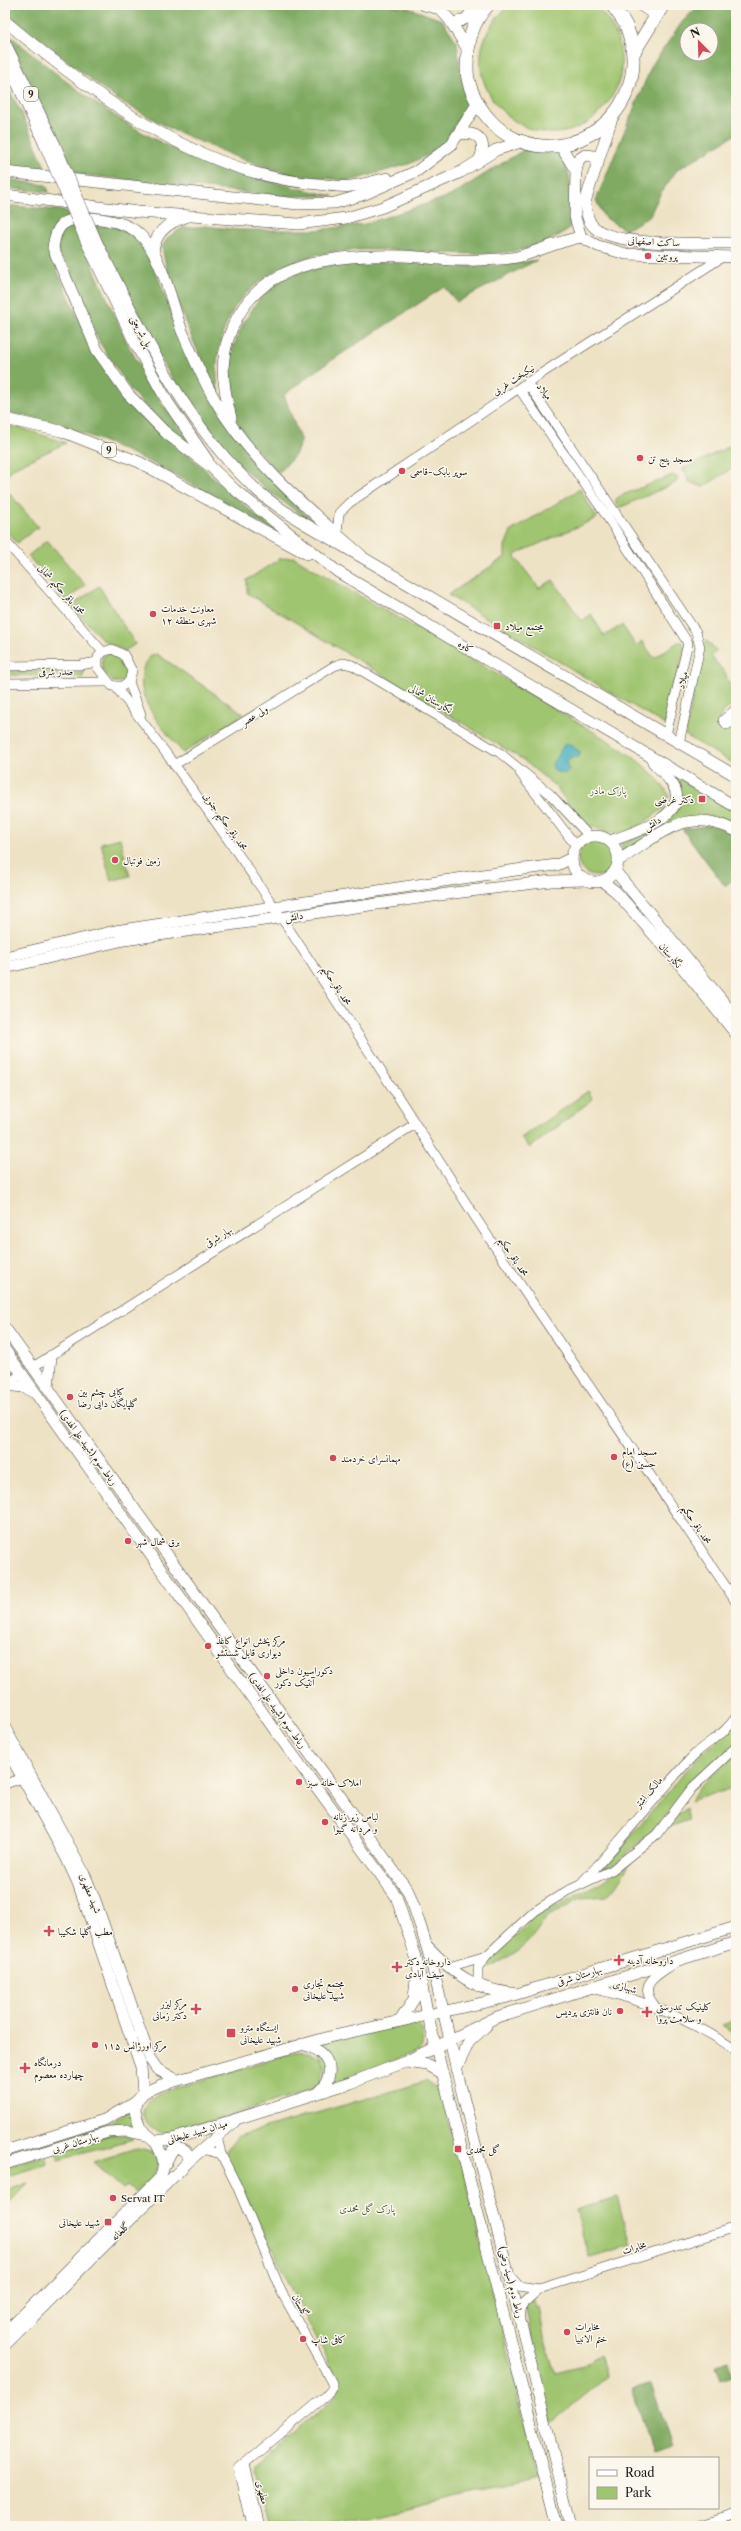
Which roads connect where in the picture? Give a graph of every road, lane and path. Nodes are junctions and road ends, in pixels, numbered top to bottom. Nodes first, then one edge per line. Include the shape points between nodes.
1 (424, 5) edge
2 (471, 5) edge
3 (488, 5) edge
4 (612, 5) edge
5 (642, 5) edge
6 (661, 8) edge
7 (5, 21) edge
8 (452, 23) junction
9 (5, 43) edge
10 (467, 48) junction
11 (634, 52) junction
12 (5, 63) edge
13 (477, 104) junction
14 (612, 118) junction
15 (459, 134) junction
16 (524, 141) junction
17 (50, 145) junction
18 (560, 145) junction
19 (479, 161) junction
20 (598, 164) junction
21 (417, 171) junction
22 (576, 171) junction
23 (5, 172) edge
24 (5, 196) edge
25 (190, 216) junction
26 (581, 237) junction
27 (92, 242) junction
28 (736, 243) edge
29 (153, 252) junction
30 (736, 257) edge
31 (721, 258) junction
32 (522, 386) junction
33 (5, 419) edge
34 (233, 426) junction
35 (211, 467) junction
36 (337, 534) junction
37 (5, 541) edge
38 (637, 542) junction
39 (627, 548) junction
40 (361, 555) junction
41 (338, 572) junction
42 (103, 652) junction
43 (97, 662) junction
44 (5, 666) edge
45 (334, 666) joint
46 (129, 682) junction
47 (5, 683) edge
48 (111, 684) junction
49 (736, 709) edge
50 (670, 720) junction
51 (736, 720) edge
52 (683, 725) junction
53 (666, 735) junction
54 (680, 743) junction
55 (162, 748) junction
56 (644, 753) junction
57 (512, 762) junction
58 (174, 765) junction
59 (736, 776) edge
60 (736, 807) edge
61 (736, 831) edge
62 (589, 836) junction
63 (610, 841) junction
64 (576, 846) junction
65 (572, 858) junction
66 (617, 866) junction
67 (444, 880) junction
68 (586, 880) junction
69 (602, 881) junction
70 (447, 894) junction
71 (273, 906) junction
72 (281, 918) junction
73 (5, 957) edge
74 (5, 968) edge
75 (736, 1018) edge
76 (736, 1034) edge
77 (415, 1124) junction
78 (5, 1328) edge
79 (7, 1353) edge
80 (51, 1356) junction
81 (33, 1367) junction
82 (22, 1374) junction
83 (5, 1384) edge
84 (48, 1388) junction
85 (36, 1393) junction
86 (170, 1559) junction
87 (158, 1565) junction
88 (188, 1584) junction
89 (177, 1591) junction
90 (736, 1602) edge
91 (736, 1717) edge
92 (5, 1728) edge
93 (5, 1746) edge
94 (736, 1747) edge
95 (27, 1777) junction
96 (5, 1784) edge
97 (580, 1884) junction
98 (736, 1927) edge
99 (736, 1942) edge
100 (427, 1946) junction
101 (486, 1956) junction
102 (416, 1957) junction
103 (681, 1959) junction
104 (449, 1967) junction
105 (437, 1981) junction
106 (422, 1983) junction
107 (478, 1987) junction
108 (588, 1988) junction
109 (519, 1994) junction
110 (493, 2001) junction
111 (656, 2007) junction
112 (444, 2012) junction
113 (428, 2016) junction
114 (497, 2016) junction
115 (400, 2021) junction
116 (450, 2040) junction
117 (302, 2044) junction
118 (435, 2047) junction
119 (736, 2050) edge
120 (405, 2062) junction
121 (456, 2069) junction
122 (442, 2074) junction
123 (177, 2080) junction
124 (139, 2097) junction
125 (312, 2097) junction
126 (237, 2119) junction
127 (469, 2120) junction
128 (457, 2123) junction
129 (217, 2136) junction
130 (151, 2138) junction
131 (202, 2150) junction
132 (5, 2151) edge
133 (221, 2154) junction
134 (189, 2161) junction
135 (5, 2164) edge
136 (165, 2164) junction
137 (736, 2227) edge
138 (510, 2276) junction
139 (539, 2289) junction
140 (520, 2318) junction
141 (5, 2333) edge
142 (5, 2345) edge
143 (241, 2467) junction
144 (736, 2514) edge
145 (251, 2526) edge
146 (260, 2526) edge
147 (557, 2526) edge
148 (570, 2526) edge
149 (698, 2526) edge

1 - 8 main road via 440,9
2 - 8 main road via 472,10 467,19
3 - 10 highway via 472,29
4 - 11 highway via 627,26
5 - 6 highway via 651,10
6 - 11 highway
7 - 21 main road via 69,74 121,110 178,141 233,165 289,182 351,187
8 - 10 main road
9 - 17 main road, پل شریعتی / 9
10 - 13 highway via 467,77
11 - 14 highway via 633,76 626,98
12 - 17 main road
13 - 15 main road
13 - 16 highway via 489,120 505,133
14 - 18 highway via 597,131
14 - 20 main road, ساکت اصفهانی
15 - 19 main road via 477,135 484,151
15 - 21 main road via 451,145
16 - 18 highway
16 - 19 main road via 496,150
17 - 27 main road, پل شریعتی / 9, bridge
18 - 22 main road
19 - 25 main road via 429,188 383,207 346,218 298,224
20 - 22 main road via 594,156 585,155 579,159
20 - 28 main road, ساکت اصفهانی via 585,202 586,214 592,226 605,234 629,241
21 - 23 main road via 365,194 335,202 298,204
22 - 26 main road via 575,217
24 - 25 main road
25 - 29 main road via 163,230 157,238
26 - 31 main road, ساکت اصفهانی via 598,246 626,254
26 - 34 main road via 520,257 476,260 401,256 338,258 303,265 273,279 246,303 231,329 223,356 223,387
27 - 35 main road, پل شریعتی via 135,343 167,401
27 - 40 main road, پل شریعتی via 180,395 231,464 260,493 283,510
29 - 34 main road via 183,332 214,399
29 - 35 main road via 139,233 130,227 116,222 77,218 63,224 54,239 53,248 97,350 128,394 166,434
30 - 31 main road, ساکت اصفهانی
31 - 32 street, نیکبخت غربی
32 - 36 street, نیکبخت غربی via 349,503 339,514
32 - 38 street, میلاد via 531,388
32 - 39 street, میلاد via 522,393
33 - 41 main road, 9 via 61,431 139,462
34 - 36 main road via 279,482
35 - 41 main road, کاوه via 235,490
36 - 40 main road
37 - 42 street, محمد باقر حکیم شمالی
38 - 39 street
38 - 52 street, میلاد via 699,639 700,647
39 - 50 street, میلاد via 688,643
40 - 53 main road
41 - 56 main road, کاوه
42 - 43 street
42 - 46 street via 112,649 124,656 132,671
43 - 44 street, صدر شرقی via 81,665
43 - 48 street
45 - 57 street, نگارستان شمالی via 343,663 352,665 441,716
45 - 58 street, ولی عصر
46 - 48 street via 122,686
46 - 55 street, محمد باقر حکیم جنوبی via 138,709
47 - 48 street, صدر شرقی
48 - 55 street, محمد باقر حکیم جنوبی
49 - 51 street via 723,720 727,724
50 - 52 street via 675,726
50 - 53 street, میلاد
52 - 54 street, میلاد
53 - 54 main road
54 - 59 main road
55 - 58 street, محمد باقر حکیم جنوبی
56 - 60 main road, کاوه
56 - 63 main road, دانش via 674,786 676,800 670,812 653,824
57 - 62 street, نگارستان شمالی via 550,794
57 - 64 street, نگارستان شمالی
58 - 71 street, محمد باقر حکیم جنوبی
61 - 66 main road, دانش via 718,822 703,819 684,821
62 - 63 main road via 596,835
62 - 64 main road
63 - 66 main road via 618,853
64 - 65 main road
65 - 67 main road, دانش via 557,866
65 - 68 main road via 575,871
66 - 69 main road
66 - 75 main road, نگارستان
67 - 70 main road
67 - 71 main road, دانش
68 - 69 main road
68 - 70 main road, دانش via 551,881
69 - 76 main road, نگارستان via 615,891
70 - 72 main road, دانش
71 - 72 street, محمد باقر حکیم جنوبی
71 - 73 main road, دانش via 115,931
72 - 74 main road, دانش via 124,940
72 - 77 street, محمد باقر حکیم
77 - 80 street, بهار شرقی
77 - 90 street, محمد باقر حکیم via 549,1328
78 - 81 main road, رباط سوم (شهید علم الهدی)
79 - 82 main road, رباط سوم (شهید علم الهدی)
79 - 83 main road
80 - 81 street, بهار شرقی
80 - 84 main road
81 - 82 main road
81 - 84 main road, رباط سوم (شهید علم الهدی)
82 - 83 street
82 - 85 main road, رباط سوم (شهید علم الهدی)
83 - 85 main road via 23,1387
84 - 86 main road, رباط سوم (شهید علم الهدی)
85 - 87 main road, رباط سوم (شهید علم الهدی)
86 - 87 main road via 169,1564 164,1567
86 - 88 main road, رباط سوم (شهید علم الهدی)
87 - 89 main road, رباط سوم (شهید علم الهدی)
88 - 89 main road via 183,1584
88 - 100 main road, رباط سوم (شهید علم الهدی) via 404,1882
89 - 102 main road, رباط سوم (شهید علم الهدی) via 396,1896
91 - 97 street, مالک اشتر via 716,1740 694,1755 617,1846
92 - 95 main road, شهید مطهری
93 - 95 main road, شهید مطهری
94 - 97 street, مالک اشتر via 692,1788 657,1834 612,1870
95 - 96 street
95 - 123 main road, شهید مطهری via 72,1850 95,1900 150,2059 157,2069
95 - 124 main road, شهید مطهری via 78,1883 141,2067
97 - 101 street, مالک اشتر via 535,1911
98 - 109 main road, بهارستان شرقی
99 - 103 main road, بهارستان شرقی
100 - 104 main road
100 - 105 main road, رباط سوم (شهید علم الهدی)
101 - 104 street
101 - 107 street via 478,1967
102 - 106 main road, رباط سوم (شهید علم الهدی)
102 - 115 main road via 414,1999
103 - 108 main road, بهارستان شرقی
103 - 111 street, شهبازی via 652,1979 647,1986 647,1997
104 - 107 main road
105 - 106 main road via 432,1991 426,1990
105 - 112 main road, رباط سوم (شهید علم الهدی)
106 - 113 main road, رباط سوم (شهید علم الهدی)
107 - 109 main road
108 - 111 street, شهبازی
108 - 114 main road, بهارستان شرقی
109 - 110 main road, بهارستان شرقی
110 - 112 main road, بهارستان شرقی
110 - 114 main road via 487,2005 486,2011 491,2016
111 - 119 street, شهبازی via 702,2028
112 - 113 main road
112 - 116 main road
113 - 115 main road
113 - 118 main road
114 - 116 main road, بهارستان شرقی
114 - 121 main road via 469,2042
115 - 117 main road
116 - 118 main road, میدان شهید علیخانی
116 - 121 main road, رباط دوم (سید رضی)
117 - 123 main road
117 - 125 main road via 322,2053 328,2062 328,2080
118 - 120 main road, میدان شهید علیخانی
118 - 122 main road, رباط دوم (سید رضی)
120 - 122 main road via 428,2065
120 - 125 main road, میدان شهید علیخانی
121 - 127 main road, رباط دوم (سید رضی)
122 - 128 main road, رباط دوم (سید رضی)
123 - 124 main road
124 - 130 main road via 135,2111 137,2122
124 - 132 main road, بهارستان غربی via 104,2120
125 - 126 main road, میدان شهید علیخانی
126 - 129 main road, گلخانه
126 - 130 main road, میدان شهید علیخانی via 173,2139
127 - 128 main road via 460,2120
127 - 138 main road, رباط دوم (سید رضی)
128 - 147 main road, رباط دوم (سید رضی)
129 - 131 main road, گلخانه
129 - 133 street
130 - 135 main road, بهارستان غربی via 126,2131 108,2132
130 - 136 main road via 163,2155
131 - 133 street
131 - 134 main road, گلخانه
133 - 143 street, گلستان via 281,2291 332,2382 332,2389 326,2396
134 - 136 main road, گلخانه via 188,2154 177,2148 172,2151
134 - 142 main road, گلخانه
136 - 141 main road, گلخانه via 160,2178
137 - 139 street, مخابرات
138 - 139 street via 519,2286
138 - 140 main road, رباط دوم (سید رضی)
139 - 140 street via 522,2305
140 - 148 main road, رباط دوم (سید رضی)
143 - 145 street, مطهری
143 - 146 street, مطهری
144 - 149 street

